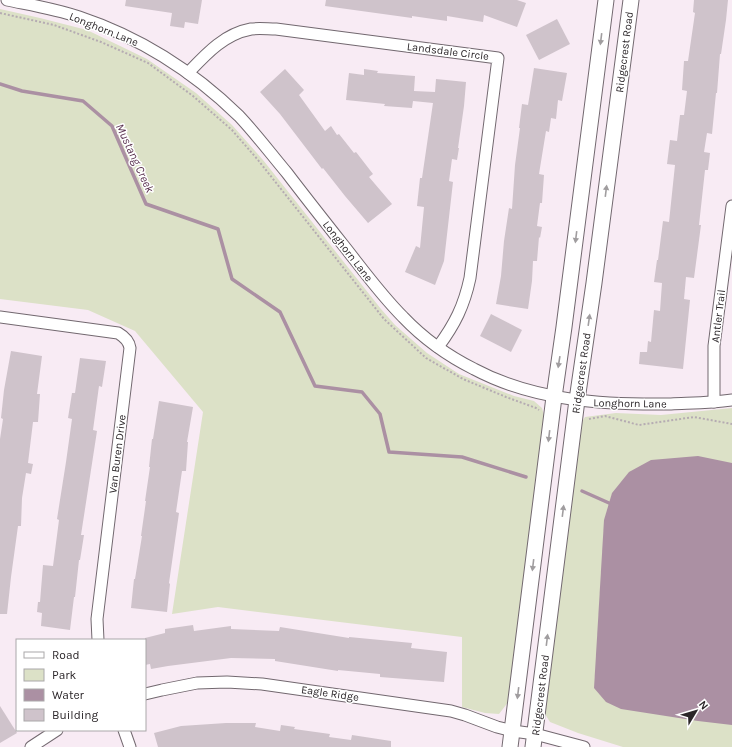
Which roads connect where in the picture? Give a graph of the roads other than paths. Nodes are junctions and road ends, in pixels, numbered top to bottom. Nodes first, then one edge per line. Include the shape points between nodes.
1 (7, 0) edge
2 (606, 0) edge
3 (630, 0) edge
4 (188, 73) junction
5 (732, 206) edge
6 (0, 317) edge
7 (438, 347) junction
8 (554, 397) junction
9 (577, 400) junction
10 (732, 400) edge
11 (714, 402) junction
12 (98, 639) edge
13 (146, 694) edge
14 (55, 731) edge
15 (124, 731) edge
16 (512, 731) junction
17 (534, 741) edge
18 (31, 747) edge
19 (130, 747) edge
20 (510, 747) edge
21 (584, 747) edge

1 - 4 street, Longhorn Lane via 43,7 96,24 127,37
2 -> 8 main road, Ridgecrest Road
9 -> 3 main road, Ridgecrest Road
4 - 7 street, Longhorn Lane via 252,130 392,305 415,329
4 - 7 street, Landsdale Circle via 212,49 231,36 246,30 263,28 498,58 468,289 460,312
5 - 11 street, Antler Trail via 714,346
6 - 12 street, Van Buren Drive via 118,333 129,344 97,619
7 - 8 street, Longhorn Lane via 500,382
8 - 9 street, Longhorn Lane
8 -> 16 main road, Ridgecrest Road
9 - 11 street, Longhorn Lane via 624,404
17 -> 9 main road, Ridgecrest Road
10 - 11 street, Longhorn Lane
13 - 16 street, Eagle Ridge via 197,683 262,684 451,711
14 - 18 street
15 - 19 street
16 - 17 street, Eagle Ridge
16 - 20 main road, Ridgecrest Road
17 - 21 street, Eagle Ridge

